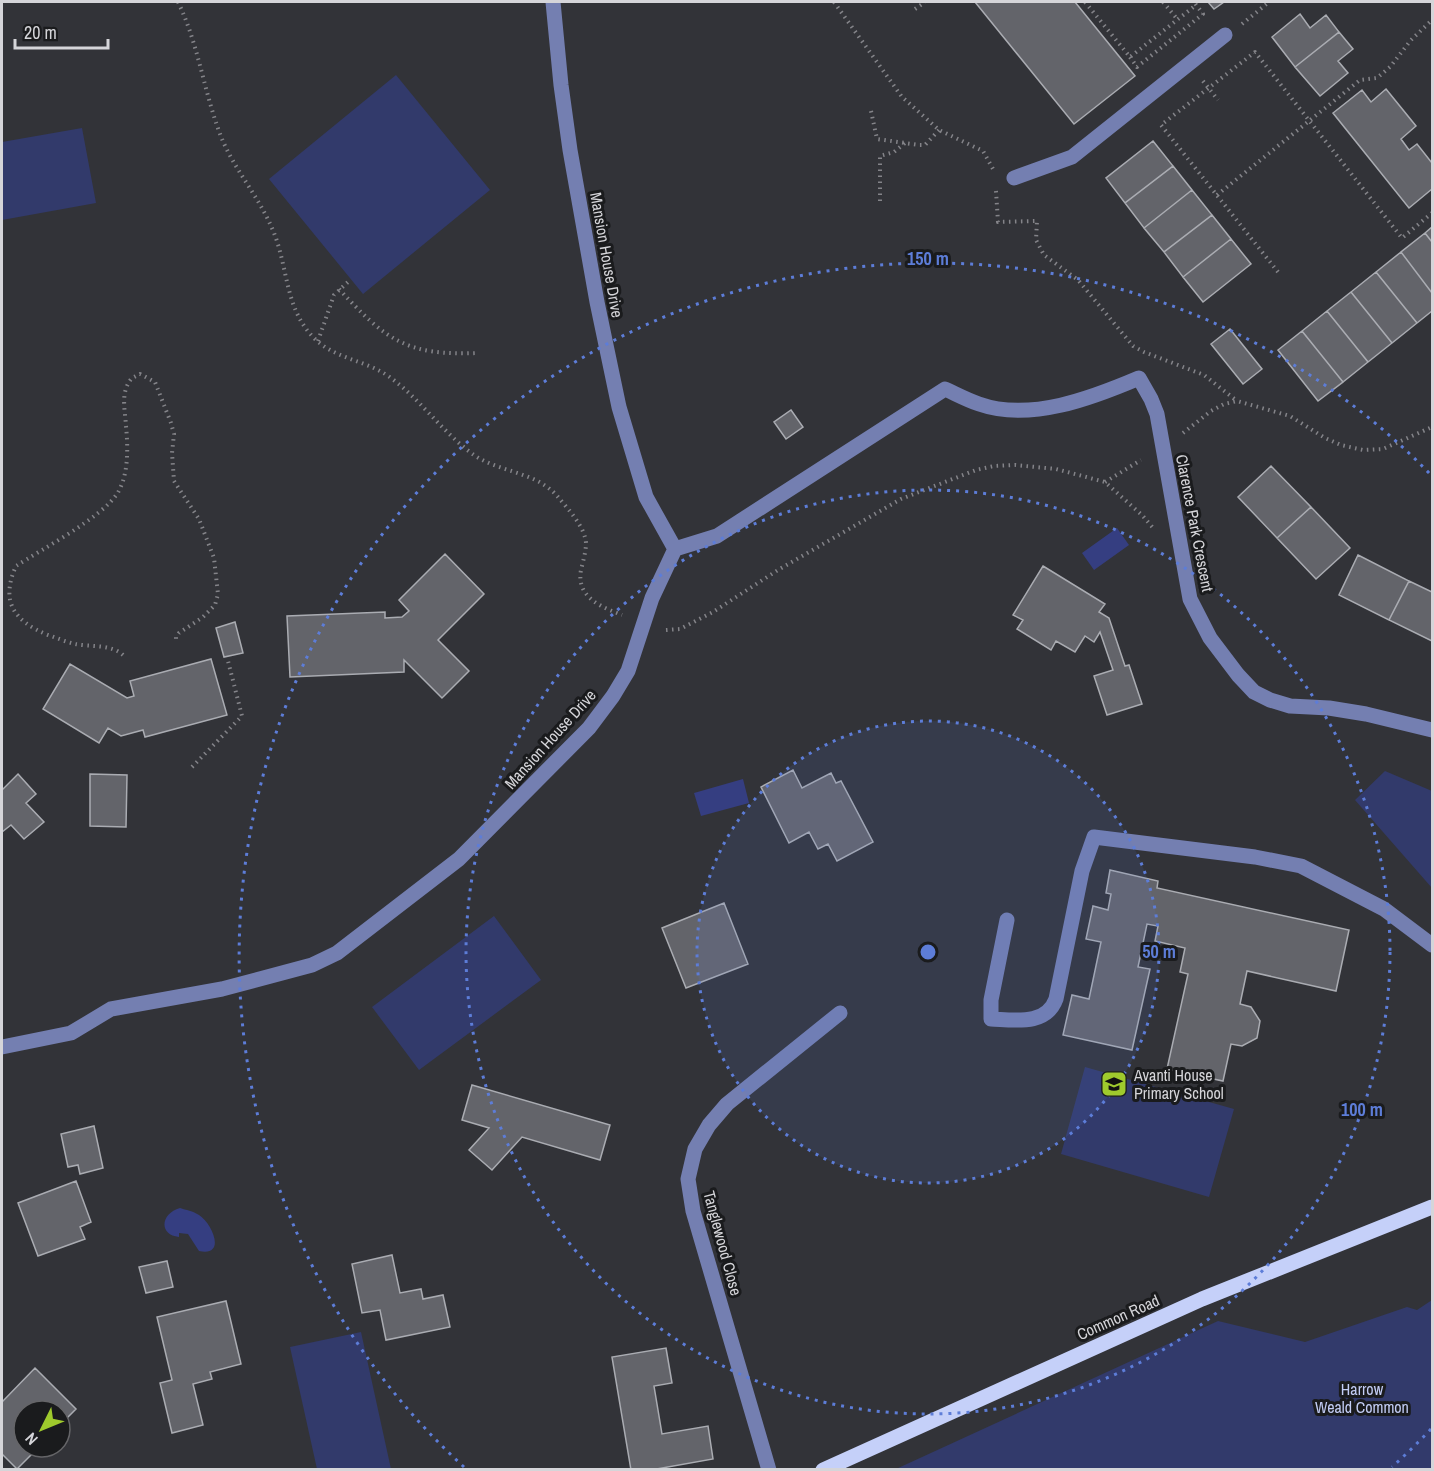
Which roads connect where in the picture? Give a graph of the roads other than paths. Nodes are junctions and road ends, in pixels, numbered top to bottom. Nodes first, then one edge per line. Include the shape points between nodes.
1 (553, 2) edge
2 (1225, 35) dead end
3 (1014, 178) dead end
4 (675, 549) junction
5 (1432, 730) edge
6 (1007, 920) dead end
7 (1432, 945) edge
8 (840, 1013) dead end
9 (2, 1047) edge
10 (1432, 1207) edge
11 (769, 1470) edge
12 (823, 1470) edge

1 - 4 street, Mansion House Drive via 570,150 619,407 646,497
2 - 3 street via 1072,157
4 - 5 street, Clarence Park Crescent via 717,536 945,389 980,405 1026,410 1095,396 1139,378 1157,414 1190,599 1210,638 1238,675 1254,692 1290,706 1366,714
4 - 9 street, Mansion House Drive via 652,598 628,670 589,728 459,859 337,953 312,965 222,989 111,1009 71,1033
6 - 7 street via 991,1000 991,1019 1045,1015 1053,1008 1082,871 1094,837 1301,866 1384,909
8 - 11 street, Tanglewood Close via 727,1104 695,1149 688,1179 693,1211
10 - 12 main road, Common Road via 1202,1299

